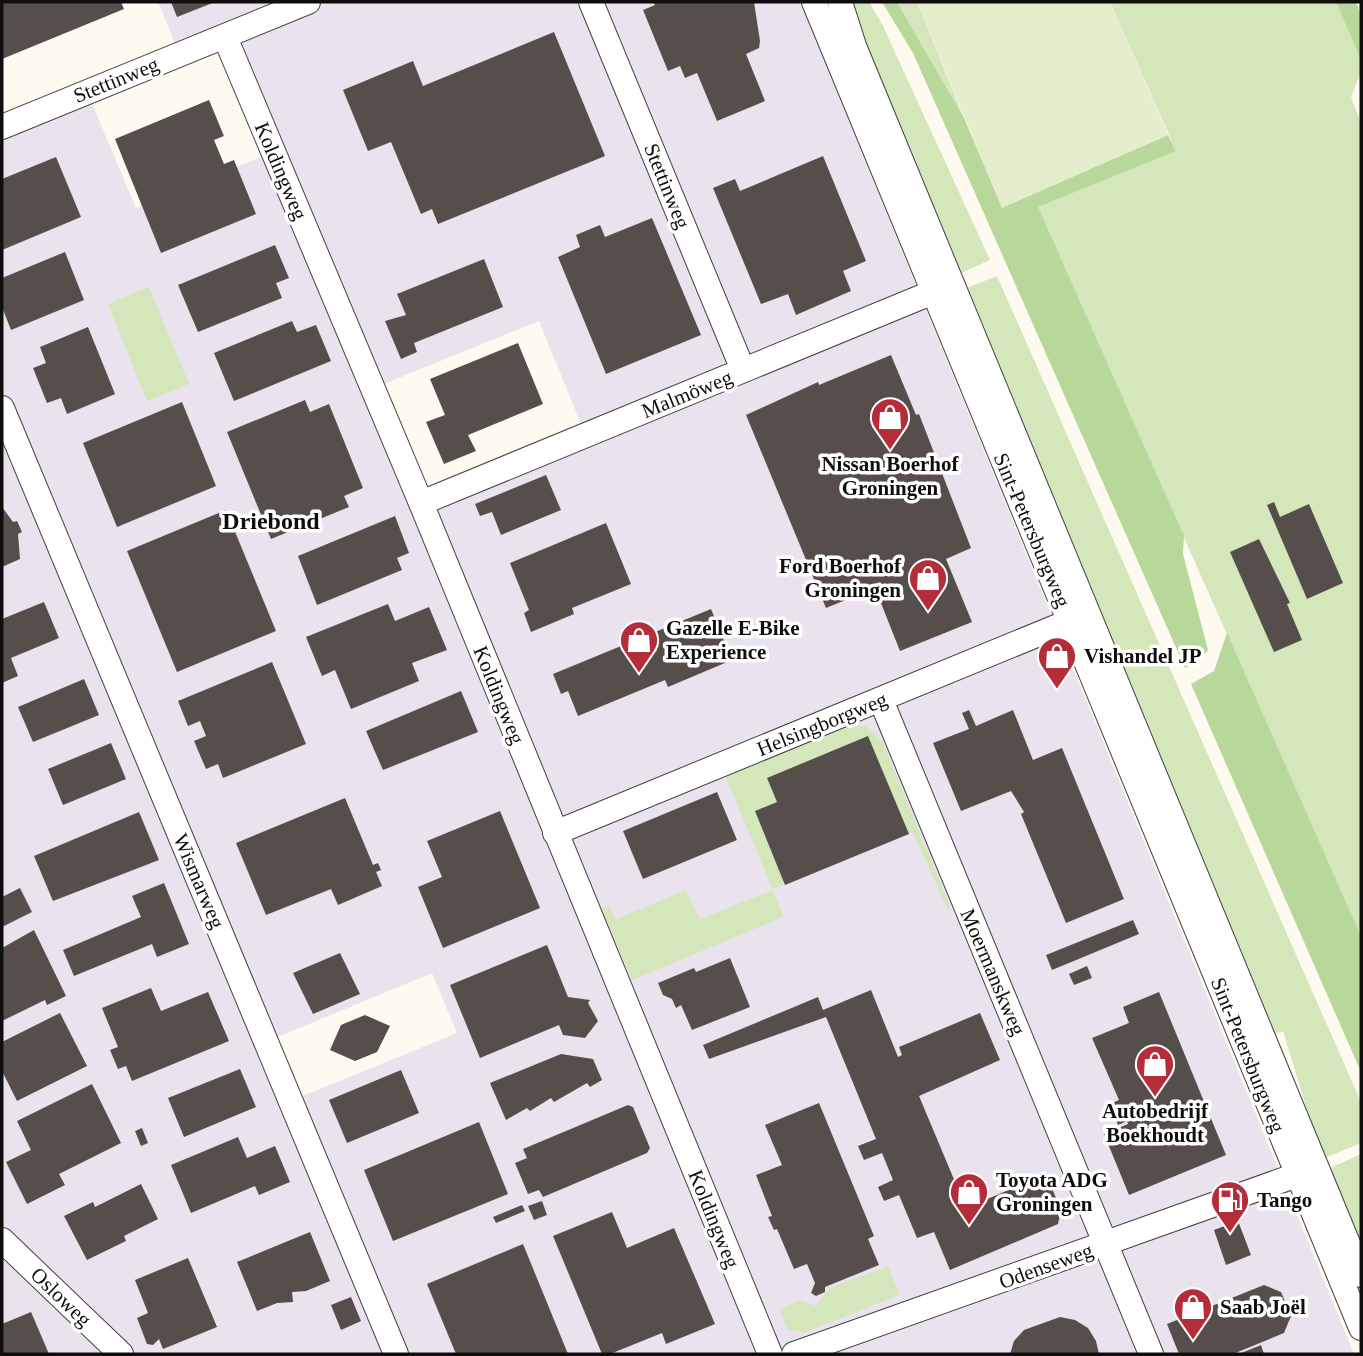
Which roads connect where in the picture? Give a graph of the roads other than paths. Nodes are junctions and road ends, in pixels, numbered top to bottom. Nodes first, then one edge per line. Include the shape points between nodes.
1 (308, 2) edge
2 (592, 2) edge
3 (814, 2) edge
4 (840, 2) edge
5 (225, 37) junction
6 (2, 127) edge
7 (943, 288) junction
8 (743, 370) junction
9 (2, 408) edge
10 (421, 503) junction
11 (1079, 618) junction
12 (881, 700) junction
13 (555, 833) junction
14 (1307, 1172) junction
15 (2, 1240) edge
16 (1105, 1244) junction
17 (1361, 1275) edge
18 (1361, 1328) edge
19 (121, 1354) edge
20 (396, 1354) edge
21 (770, 1354) edge
22 (794, 1354) edge
23 (1151, 1354) edge

1 - 5 street, Stettinweg
2 - 8 street, Stettinweg
3 - 7 street, Sint-Petersburgweg
4 - 7 street, Sint-Petersburgweg
5 - 6 street, Stettinweg
5 - 10 street, Koldingweg
7 - 8 street, Malmöweg
7 - 11 street, Sint-Petersburgweg
8 - 10 street, Malmöweg
9 - 20 street, Wismarweg
10 - 13 street, Koldingweg
11 - 12 street, Helsingborgweg
11 - 14 street, Sint-Petersburgweg
12 - 13 street, Helsingborgweg
12 - 16 street, Moermanskweg
13 - 21 street, Koldingweg
14 - 16 street, Odenseweg
14 - 17 street
14 - 18 street
15 - 19 street, Osloweg
16 - 22 street, Odenseweg
16 - 23 street, Moermanskweg

